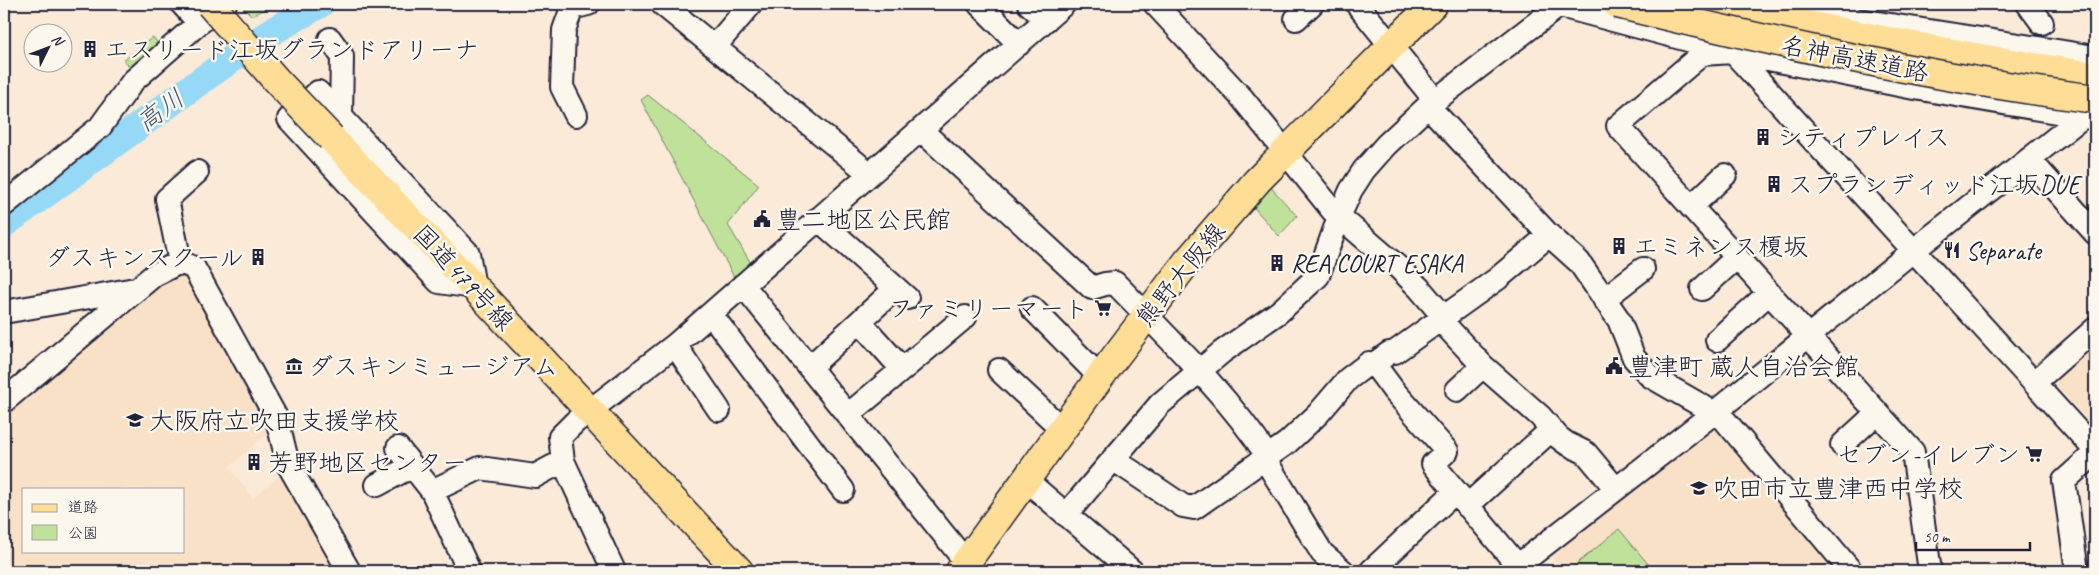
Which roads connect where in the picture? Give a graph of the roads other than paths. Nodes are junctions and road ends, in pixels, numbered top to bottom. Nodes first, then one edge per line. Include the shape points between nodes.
1 (182, 4) edge
2 (225, 4) edge
3 (662, 4) edge
4 (751, 4) edge
5 (979, 4) edge
6 (1030, 4) edge
7 (1064, 4) edge
8 (1155, 4) edge
9 (1357, 4) edge
10 (1433, 4) edge
11 (1617, 4) edge
12 (1695, 4) edge
13 (1709, 4) edge
14 (1790, 4) edge
15 (2028, 4) edge
16 (577, 5) edge
17 (1556, 5) edge
18 (204, 13) edge
19 (1046, 20) junction
20 (2042, 23) dead end
21 (330, 38) dead end
22 (711, 44) junction
23 (1019, 44) junction
24 (1392, 45) junction
25 (1733, 52) junction
26 (2095, 57) edge
27 (2095, 76) edge
28 (1432, 103) junction
29 (2092, 111) edge
30 (576, 115) dead end
31 (336, 127) junction
32 (921, 130) junction
33 (1286, 154) junction
34 (2029, 159) junction
35 (197, 172) dead end
36 (870, 174) junction
37 (1725, 175) dead end
38 (4, 205) edge
39 (1691, 207) junction
40 (1339, 217) junction
41 (818, 219) junction
42 (2095, 233) edge
43 (1549, 235) junction
44 (1914, 250) junction
45 (1737, 257) junction
46 (180, 262) junction
47 (1643, 269) dead end
48 (744, 285) junction
49 (474, 287) junction
50 (136, 289) junction
51 (1702, 289) dead end
52 (1769, 293) junction
53 (1604, 299) junction
54 (1032, 308) dead end
55 (4, 312) edge
56 (711, 314) junction
57 (1146, 315) junction
58 (965, 317) dead end
59 (1441, 319) junction
60 (860, 322) junction
61 (2095, 329) edge
62 (1808, 336) junction
63 (1717, 340) dead end
64 (675, 345) junction
65 (1374, 364) junction
66 (1483, 366) junction
67 (810, 367) junction
68 (902, 369) junction
69 (999, 370) dead end
70 (1200, 370) junction
71 (1100, 377) junction
72 (2035, 382) junction
73 (1457, 390) dead end
74 (4, 401) edge
75 (719, 410) dead end
76 (590, 412) junction
77 (1714, 412) junction
78 (1877, 413) junction
79 (848, 415) junction
80 (1062, 429) junction
81 (1551, 430) junction
82 (1842, 445) dead end
83 (398, 448) dead end
84 (2095, 450) edge
85 (2095, 454) edge
86 (1268, 457) junction
87 (1113, 459) junction
88 (563, 461) junction
89 (412, 466) junction
90 (1026, 480) junction
91 (377, 485) dead end
92 (1616, 489) junction
93 (843, 490) dead end
94 (432, 491) junction
95 (1461, 499) junction
96 (1066, 515) junction
97 (1526, 566) edge
98 (963, 567) edge
99 (349, 571) edge
100 (470, 571) edge
101 (614, 571) edge
102 (739, 571) edge
103 (1132, 571) edge
104 (1343, 571) edge
105 (1371, 571) edge
106 (1851, 571) edge
107 (1930, 571) edge
108 (2077, 571) edge

1 - 18 street
2 - 18 street
3 - 22 street
4 - 22 street via 722,38
5 - 23 street
6 - 19 street
7 - 19 street
8 - 33 street via 1242,98
9 - 24 street
10 - 24 main road, 熊野大阪線
11 - 29 main road, 名神高速道路, bridge
12 - 25 street
13 - 27 main road, 名神高速道路 via 1961,55
14 - 26 street via 1859,20
15 - 20 street
16 - 30 street via 564,30 562,86
17 - 25 street
17 - 28 street
18 - 31 main road, 国道479号線, bridge via 276,80
18 - 38 street via 133,81 100,127
19 - 23 street
21 - 31 street via 342,56
22 - 36 street
23 - 32 street
24 - 28 street
24 - 33 main road, 熊野大阪線
25 - 29 street via 1908,87
25 - 39 street via 1702,54 1618,126
25 - 44 street
28 - 40 street via 1364,170
28 - 43 street
29 - 34 street
31 - 49 main road, 国道479号線
31 - 49 street via 318,92 289,119 439,282
32 - 36 street
32 - 57 street via 1092,288 1115,283
33 - 40 street
33 - 57 main road, 熊野大阪線 via 1228,213
34 - 42 street
34 - 44 street
35 - 46 street via 167,199
36 - 41 street
37 - 39 street
39 - 45 street
40 - 59 street via 1398,267 1437,309
40 - 70 street via 1318,276 1279,312
41 - 48 street
41 - 60 street via 902,293
43 - 53 street via 1579,262
43 - 59 street via 1497,279
44 - 62 street
44 - 72 street
45 - 51 street
45 - 52 street
46 - 50 street via 154,275
46 - 99 street via 194,268 277,419 288,464
47 - 53 street
48 - 56 street
48 - 67 street
49 - 76 main road, 国道479号線
50 - 55 street
50 - 74 street
52 - 62 street
52 - 63 street
53 - 77 street via 1619,320 1634,358 1650,376
54 - 71 street
56 - 64 street
56 - 93 street
57 - 70 street
57 - 71 main road, 熊野大阪線
58 - 68 street
59 - 65 street
59 - 66 street
60 - 67 street
60 - 68 street
61 - 72 street
62 - 77 street
62 - 78 street
64 - 75 street
64 - 76 street
65 - 86 street via 1369,363 1348,379 1318,414
65 - 95 street via 1447,451 1433,464
66 - 73 street
66 - 81 street via 1540,416
67 - 79 street
68 - 79 street
69 - 80 street
70 - 86 street via 1234,409
70 - 87 street via 1160,404
71 - 80 main road, 熊野大阪線
72 - 84 street
76 - 88 street via 560,437
76 - 102 main road, 国道479号線
77 - 92 street
77 - 106 street via 1723,418
78 - 82 street
78 - 107 street via 1912,452
79 - 98 street
80 - 90 main road, 熊野大阪線
81 - 92 street via 1566,444 1586,453
81 - 95 street
83 - 89 street
85 - 108 street via 2064,481
86 - 87 street via 1190,508
86 - 104 street via 1269,466 1322,553
87 - 96 street
88 - 94 street via 535,476 480,468
88 - 101 street
89 - 91 street
89 - 94 street
90 - 96 street
90 - 98 main road, 熊野大阪線
92 - 97 street
94 - 100 street
95 - 97 street
95 - 105 street
96 - 103 street

